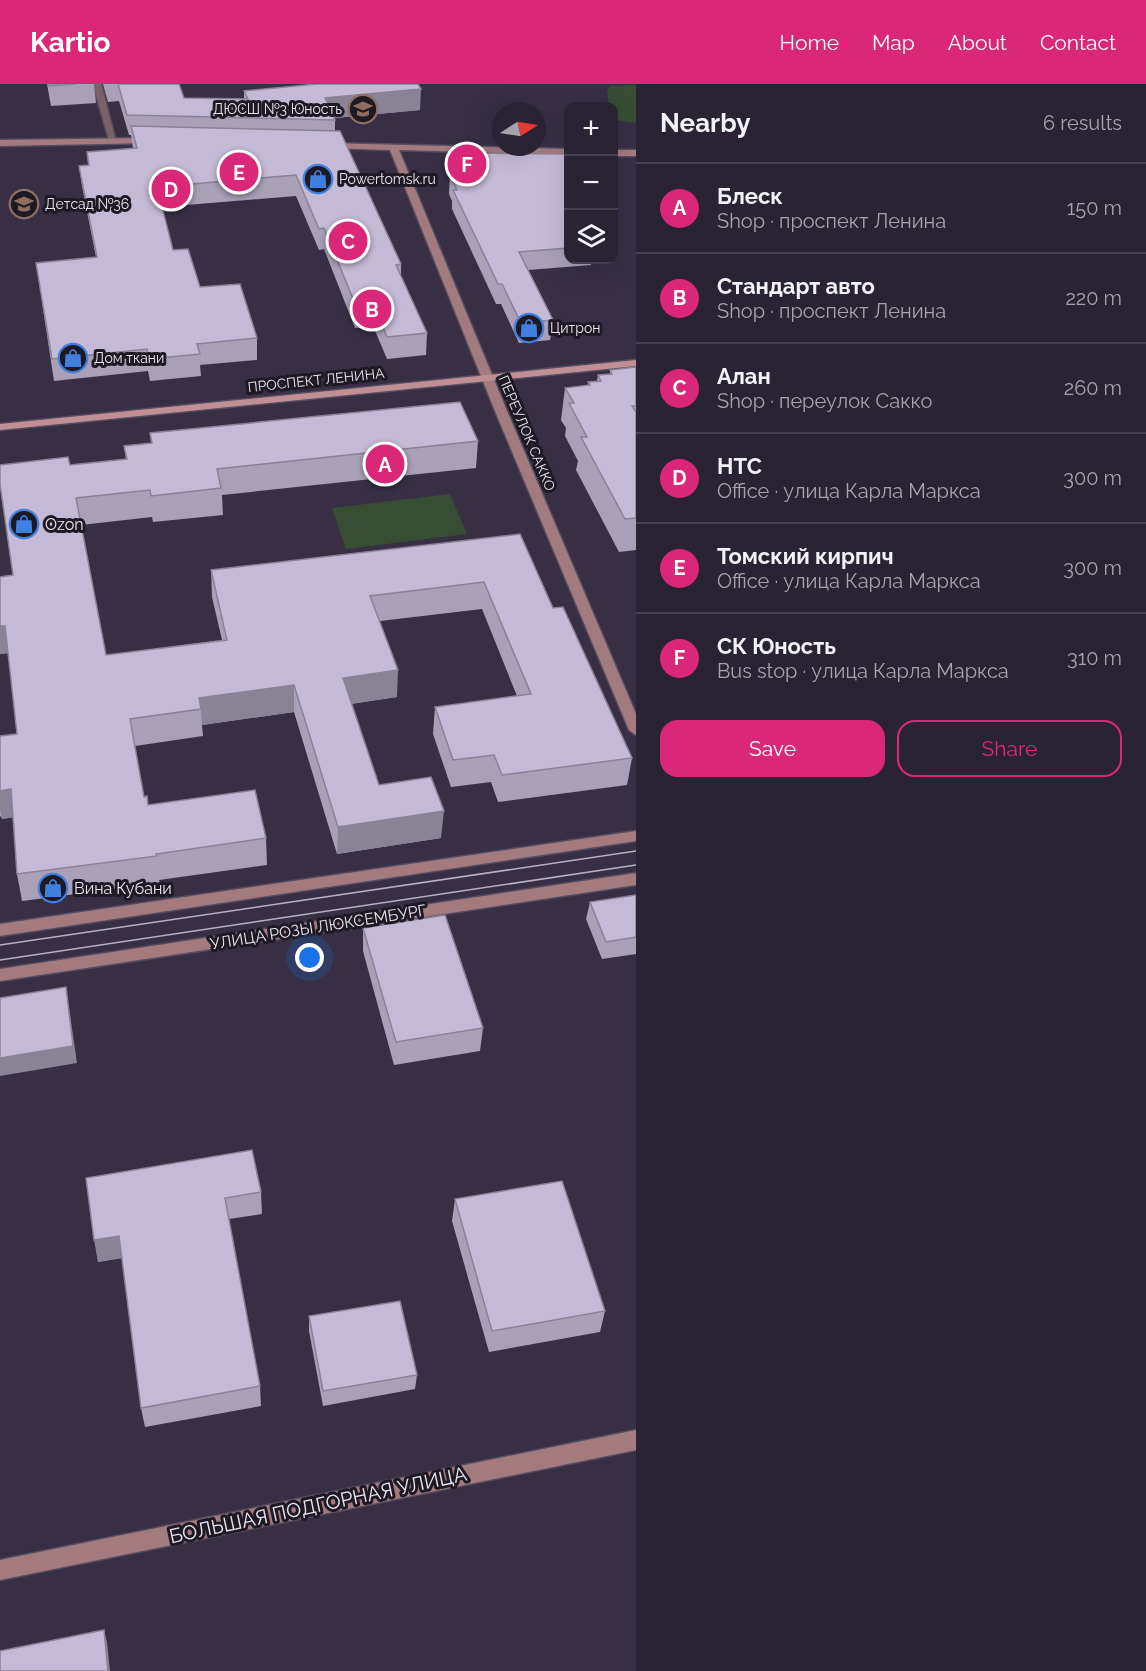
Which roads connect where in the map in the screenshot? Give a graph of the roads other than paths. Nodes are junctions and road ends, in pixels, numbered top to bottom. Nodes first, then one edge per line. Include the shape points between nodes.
1 (97, 84) edge
2 (113, 140) junction
3 (160, 141) edge
4 (0, 143) edge
5 (312, 144) edge
6 (393, 146) junction
7 (564, 152) edge
8 (618, 153) edge
9 (636, 153) edge
10 (636, 363) edge
11 (487, 377) junction
12 (0, 427) edge
13 (636, 730) edge
14 (636, 836) edge
15 (636, 879) edge
16 (0, 930) edge
17 (0, 975) edge
18 (636, 1440) edge
19 (0, 1570) edge

1 - 2 street
2 - 3 street
2 - 4 street
5 - 6 street
6 - 7 street
6 - 11 street, ПЕРЕУЛОК САККО
8 - 9 street
10 - 11 main road, ПРОСПЕКТ ЛЕНИНА
11 - 12 main road, ПРОСПЕКТ ЛЕНИНА
11 - 13 street, ПЕРЕУЛОК САККО
14 - 16 street
15 - 17 street, УЛИЦА РОЗЫ ЛЮКСЕМБУРГ
18 - 19 street, БОЛЬШАЯ ПОДГОРНАЯ УЛИЦА

